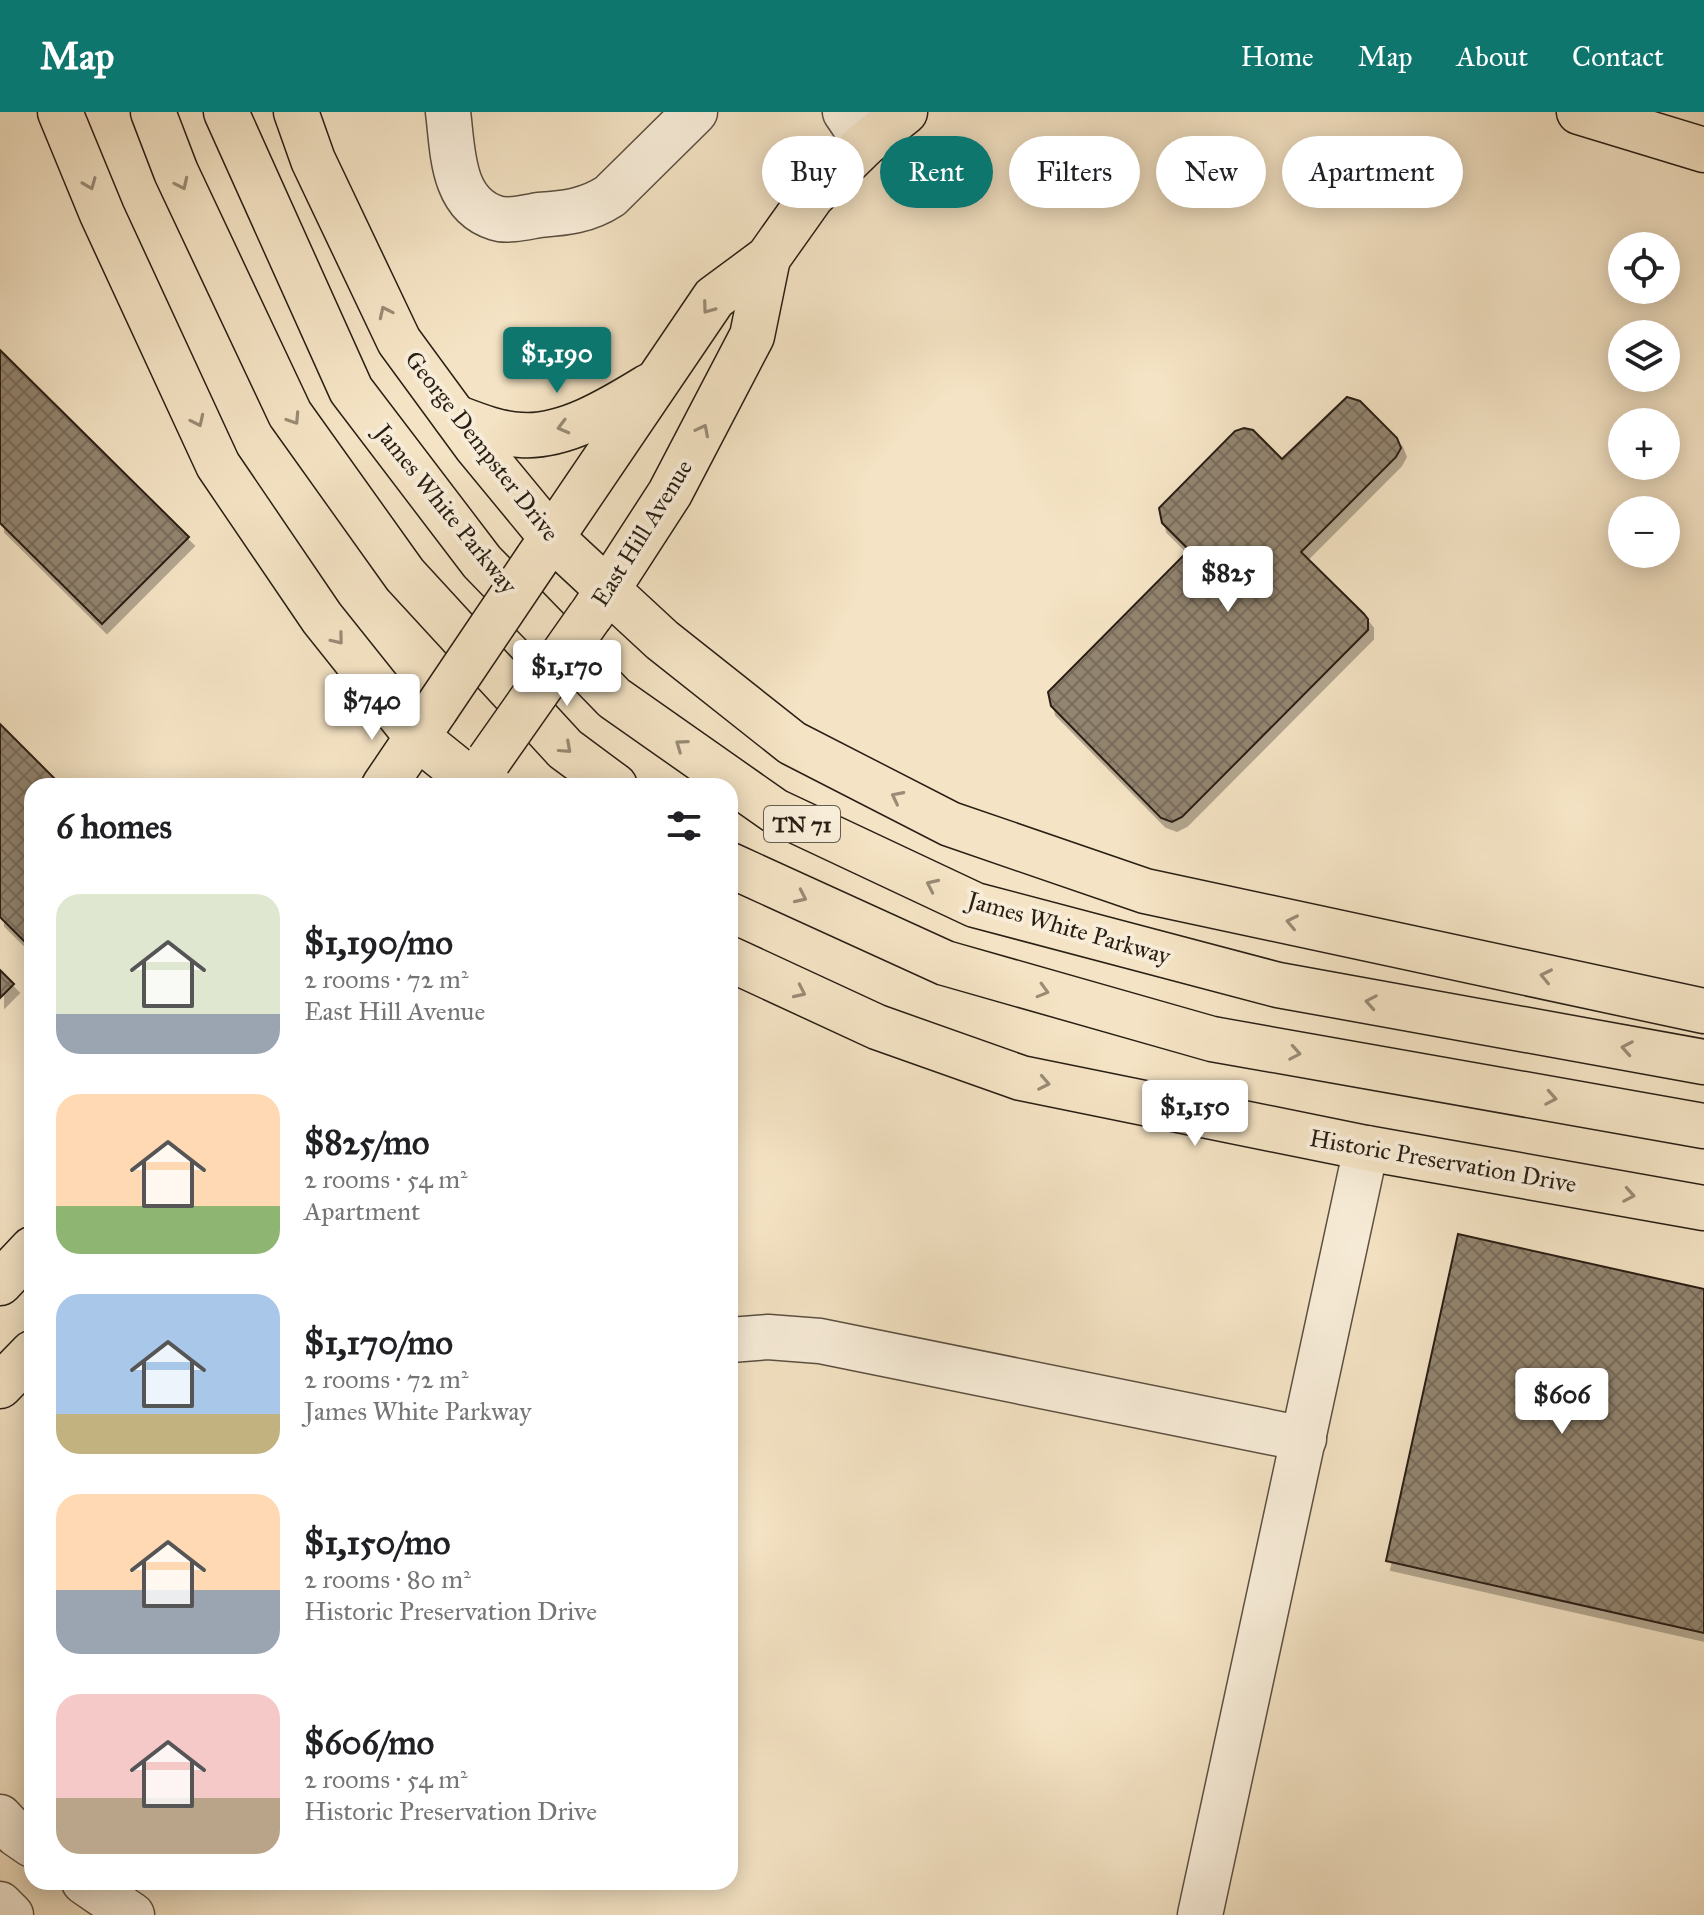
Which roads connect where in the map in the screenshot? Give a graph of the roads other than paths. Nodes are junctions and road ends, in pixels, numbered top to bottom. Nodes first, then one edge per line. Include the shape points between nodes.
1 (60, 112) edge
2 (153, 112) edge
3 (226, 112) edge
4 (296, 112) edge
5 (448, 112) edge
6 (695, 112) edge
7 (905, 112) edge
8 (1579, 112) edge
9 (856, 127) edge
10 (1704, 150) edge
11 (768, 258) junction
12 (658, 381) junction
13 (455, 417) junction
14 (544, 548) junction
15 (599, 603) junction
16 (427, 723) junction
17 (389, 778) edge
18 (477, 778) edge
19 (479, 778) edge
20 (604, 778) edge
21 (728, 778) edge
22 (738, 785) edge
23 (738, 869) edge
24 (738, 963) edge
25 (1704, 1011) edge
26 (1704, 1062) edge
27 (1704, 1126) edge
28 (1366, 1148) junction
29 (1704, 1208) edge
30 (24, 1258) edge
31 (0, 1283) edge
32 (738, 1339) edge
33 (24, 1361) edge
34 (0, 1386) edge
35 (1304, 1439) junction
36 (0, 1817) edge
37 (24, 1840) edge
38 (96, 1890) edge
39 (0, 1904) edge
40 (11, 1915) edge
41 (132, 1915) edge
42 (1200, 1915) edge

1 -> 16 main road via 218,465 322,618
2 -> 20 main road via 290,414 405,575 565,749
21 -> 3 main road, James White Parkway / TN 71 via 614,698 482,562 351,390
13 -> 4 main road, George Dempster Drive via 399,341 313,160
5 - 6 street via 456,177 478,210 499,219 579,212 596,205
7 - 9 main road, East Hill Avenue
8 - 10 main road
9 - 11 main road, East Hill Avenue
11 -> 12 main road, East Hill Avenue via 714,298
15 -> 11 main road, East Hill Avenue via 670,493 752,336
12 -> 13 main road via 566,428 523,435
12 - 14 main road, East Hill Avenue
13 - 14 main road, George Dempster Drive
14 - 15 main road, George Dempster Drive
14 - 16 main road, East Hill Avenue, bridge
15 - 19 main road, East Hill Avenue, bridge
25 -> 15 main road, George Dempster Drive via 1145,891 950,824 792,743 662,640
16 - 17 main road, East Hill Avenue
16 - 18 main road
26 -> 22 main road, James White Parkway / TN 71 via 1278,985 975,905 775,811
23 -> 27 main road, TN 71 via 945,963 1212,1039
24 -> 28 main road, Historic Preservation Drive via 877,1027 1021,1078
28 -> 29 main road, Historic Preservation Drive
28 - 35 street
30 - 31 main road
32 - 35 street via 820,1341
33 - 34 main road
35 - 42 street
36 - 37 street
38 - 41 street
39 - 40 street

